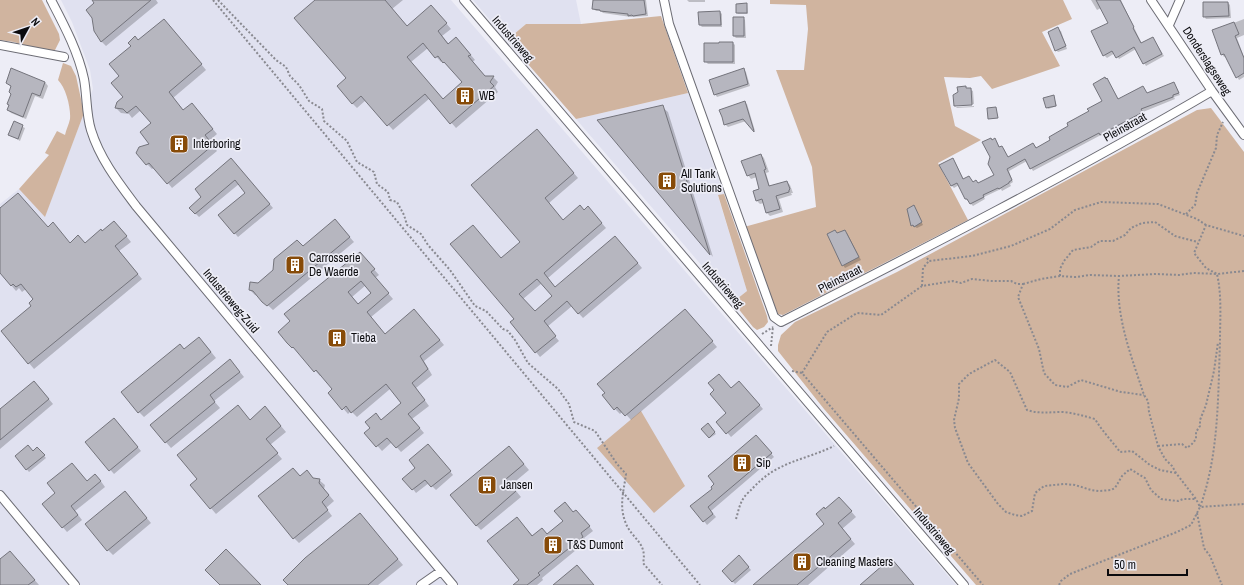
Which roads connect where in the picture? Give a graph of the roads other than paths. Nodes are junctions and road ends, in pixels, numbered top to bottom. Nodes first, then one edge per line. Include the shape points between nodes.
1 (51, 0) edge
2 (464, 0) edge
3 (664, 0) edge
4 (1151, 0) edge
5 (1180, 0) edge
6 (1169, 25) junction
7 (0, 45) edge
8 (64, 57) dead end
9 (1212, 91) junction
10 (1244, 136) edge
11 (0, 495) edge
12 (441, 571) junction
13 (75, 585) edge
14 (421, 585) edge
15 (453, 585) edge
16 (964, 585) edge

1 - 12 street, Industrieweg-Zuid via 76,54 84,79 90,129 108,168 136,206
2 - 16 street, Industrieweg
3 - 9 street, Pleinstraat via 669,24 774,317 781,322 989,216
4 - 6 street, Donderslagseweg
5 - 6 street
6 - 9 street, Donderslagseweg
7 - 8 street
9 - 10 street, Donderslagseweg
11 - 13 street
12 - 14 street
12 - 15 street, Industrieweg-Zuid

